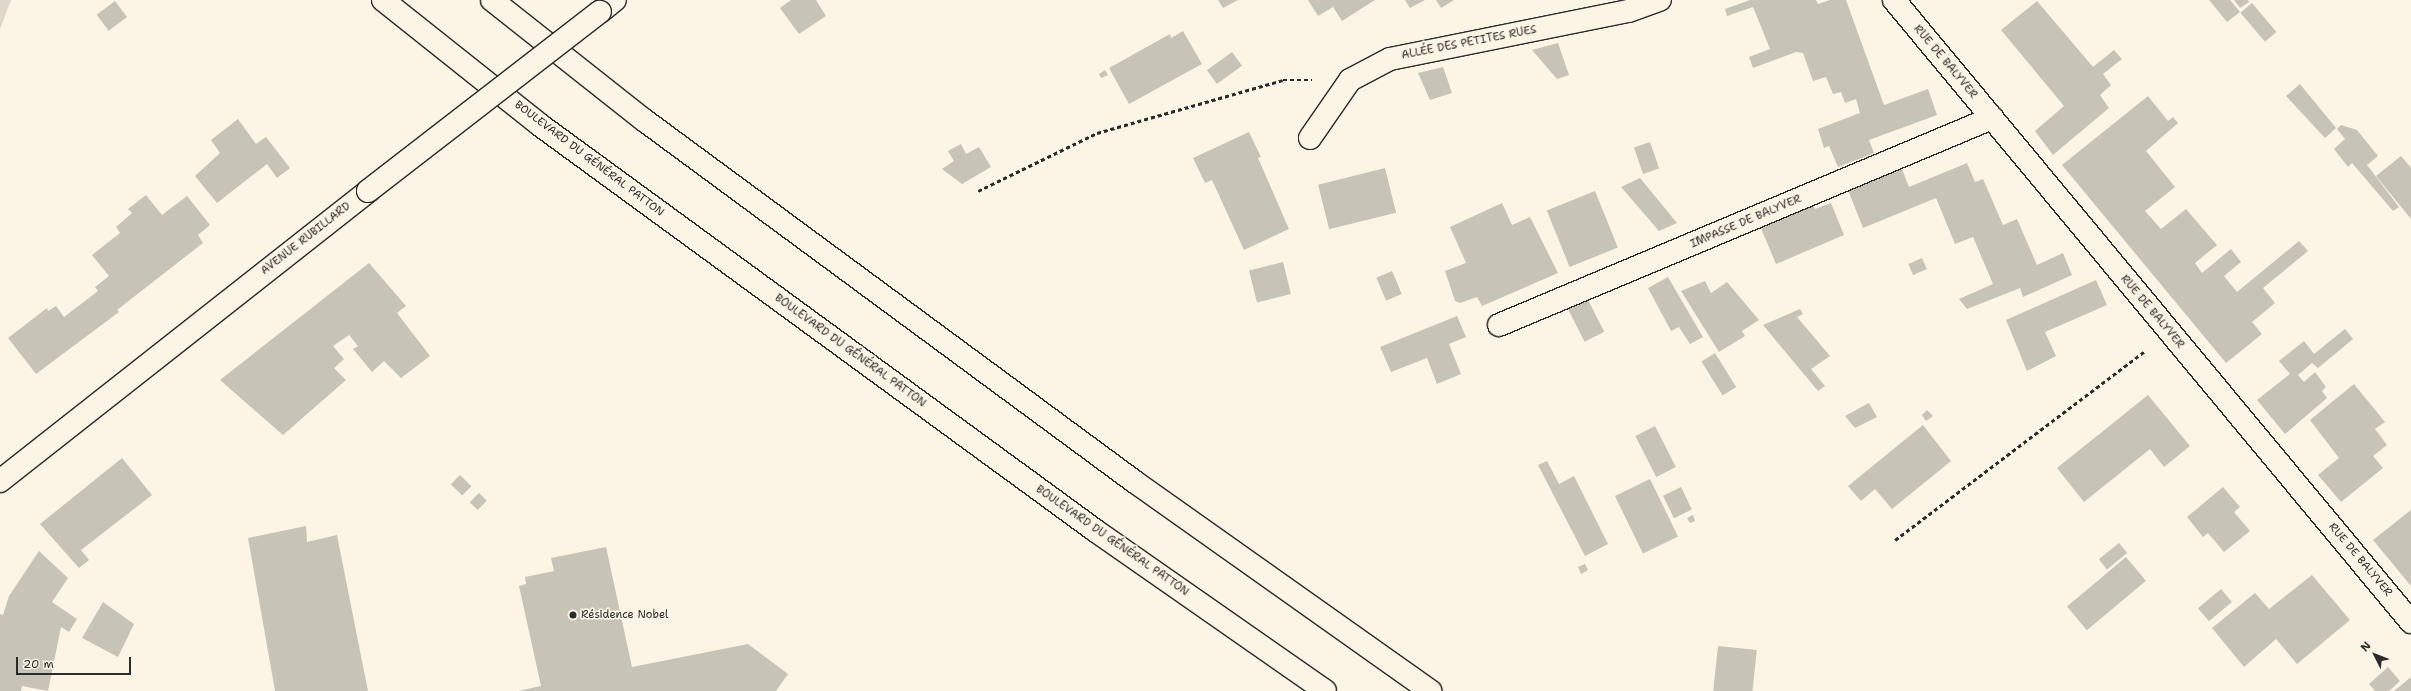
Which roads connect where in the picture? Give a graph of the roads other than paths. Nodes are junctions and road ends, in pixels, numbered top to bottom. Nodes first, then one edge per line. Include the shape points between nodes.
1 (383, 0) edge
2 (492, 0) edge
3 (615, 0) edge
4 (1660, 0) edge
5 (1894, 0) edge
6 (1992, 118) junction
7 (1310, 138) dead end
8 (1500, 325) dead end
9 (0, 481) edge
10 (2411, 622) edge
11 (1325, 691) edge
12 (1430, 691) edge

1 - 11 main road, BOULEVARD DU GÉNÉRAL PATTON via 546,129 1096,531
2 - 12 main road via 644,120 1135,482
3 - 9 main road, AVENUE RUBILLARD, bridge
4 - 7 main road, ALLÉE DES PETITES RUES via 1629,11 1390,59 1350,80
5 - 6 main road, RUE DE BALYVER
6 - 8 main road, IMPASSE DE BALYVER
6 - 10 main road, RUE DE BALYVER

